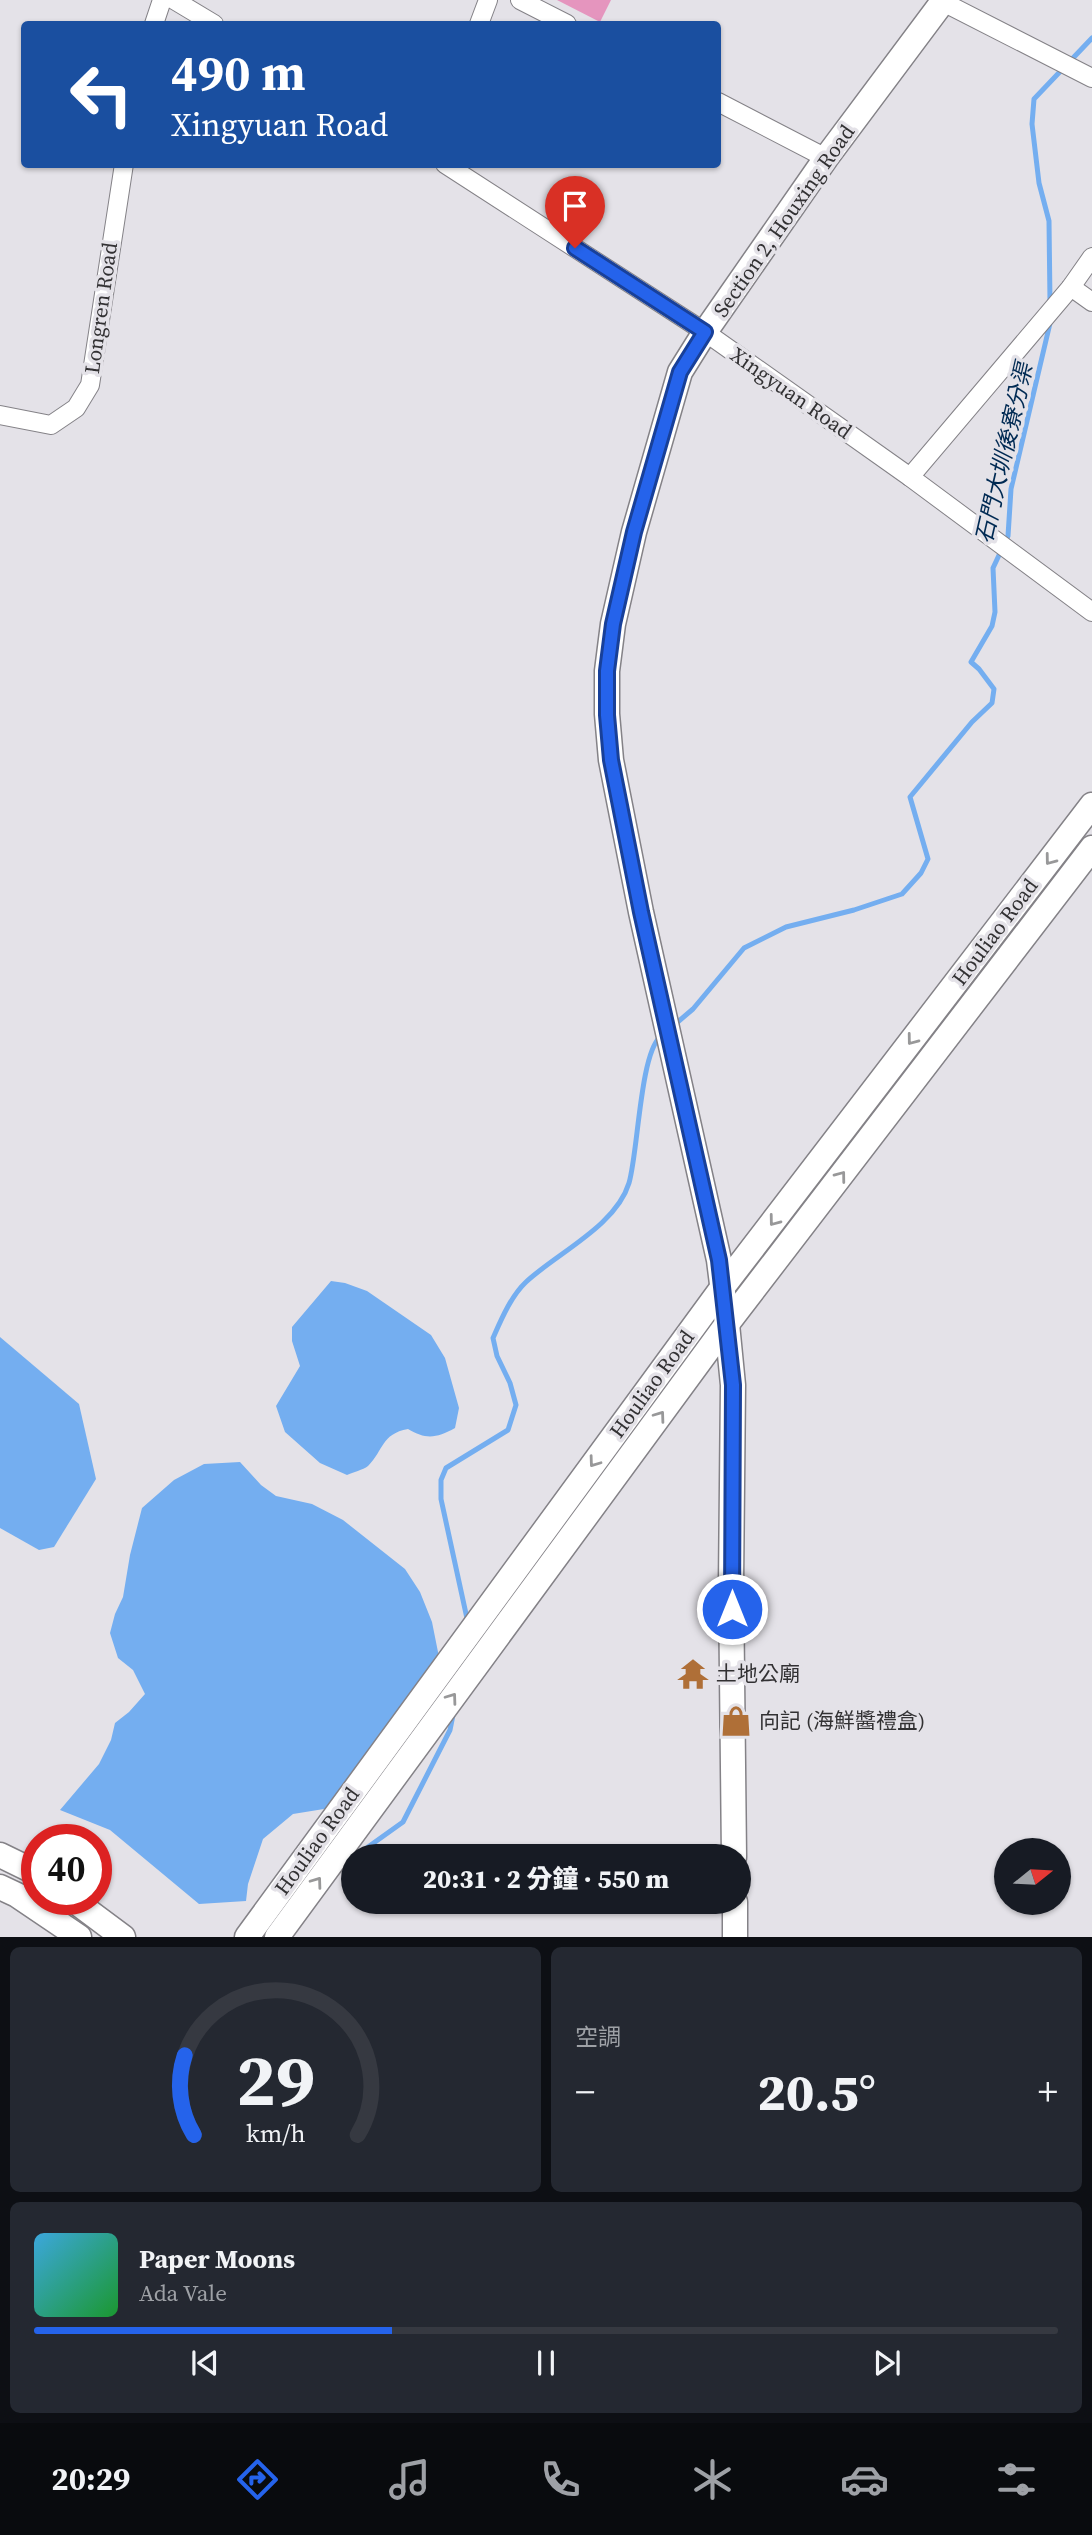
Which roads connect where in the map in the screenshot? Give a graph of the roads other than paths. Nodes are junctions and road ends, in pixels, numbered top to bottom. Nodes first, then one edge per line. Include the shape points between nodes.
1 (162, 0) edge
2 (174, 0) edge
3 (488, 0) edge
4 (520, 0) edge
5 (942, 1) edge
6 (155, 21) edge
7 (210, 21) edge
8 (480, 21) edge
9 (561, 21) edge
10 (1092, 78) edge
11 (721, 104) edge
12 (827, 158) junction
13 (123, 168) edge
14 (451, 168) edge
15 (1092, 257) edge
16 (1071, 287) junction
17 (1092, 302) edge
18 (705, 332) junction
19 (0, 415) edge
20 (910, 477) junction
21 (1092, 612) edge
22 (1092, 805) edge
23 (1092, 848) edge
24 (722, 1288) junction
25 (727, 1324) junction
26 (734, 1844) edge
27 (0, 1855) edge
28 (21, 1865) edge
29 (0, 1887) edge
30 (735, 1914) edge
31 (93, 1915) edge
32 (79, 1937) edge
33 (122, 1937) edge
34 (247, 1937) edge
35 (277, 1937) edge
36 (735, 1937) edge

1 - 6 street
2 - 7 street
3 - 8 street
4 - 9 street
5 - 10 street
5 - 12 street, Section 2, Houxing Road
11 - 12 street
12 - 18 street, Section 2, Houxing Road
13 - 19 street, Longren Road via 90,385 76,408 51,425
14 - 18 street, Xingyuan Road
15 - 16 street
16 - 17 street
16 - 20 street
18 - 20 street, Xingyuan Road
18 - 24 street, Section 2, Houxing Road via 680,372 634,532 613,624 607,715 611,760 641,912
20 - 21 street, Xingyuan Road
22 -> 24 street, Houliao Road
25 -> 23 street, Houliao Road
24 - 25 street, Section 2, Houxing Road
24 -> 34 street, Houliao Road
25 - 26 street, Section 2, Houxing Road via 733,1385
35 -> 25 street, Houliao Road
27 - 28 street
29 - 32 street
30 - 36 street
31 - 33 street

